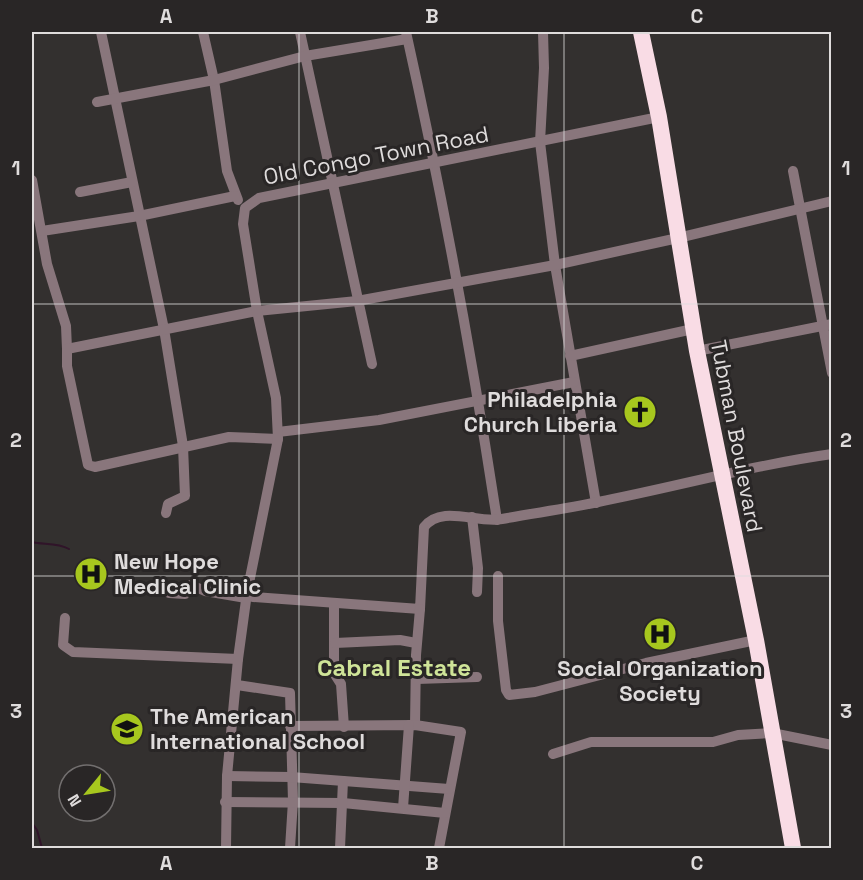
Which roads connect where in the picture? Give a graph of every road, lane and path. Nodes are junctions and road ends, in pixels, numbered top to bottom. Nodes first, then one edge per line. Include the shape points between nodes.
1 (101, 32) edge
2 (203, 32) edge
3 (300, 32) edge
4 (543, 32) edge
5 (641, 32) edge
6 (407, 35) edge
7 (305, 56) junction
8 (214, 80) junction
9 (117, 98) junction
10 (97, 102) dead end
11 (658, 117) junction
12 (540, 142) junction
13 (435, 163) junction
14 (793, 171) dead end
15 (32, 180) edge
16 (132, 182) junction
17 (334, 182) junction
18 (80, 192) dead end
19 (235, 196) junction
20 (831, 201) edge
21 (245, 207) junction
22 (799, 208) junction
23 (139, 216) junction
24 (39, 233) edge
25 (678, 238) junction
26 (555, 265) junction
27 (456, 281) junction
28 (357, 301) junction
29 (257, 312) junction
30 (826, 325) edge
31 (164, 328) junction
32 (693, 328) junction
33 (67, 349) junction
34 (697, 351) junction
35 (570, 356) junction
36 (372, 364) dead end
37 (831, 373) edge
38 (574, 382) junction
39 (479, 402) junction
40 (278, 435) junction
41 (183, 446) junction
42 (831, 454) edge
43 (720, 476) junction
44 (596, 502) junction
45 (166, 513) dead end
46 (472, 518) junction
47 (497, 520) junction
48 (498, 576) dead end
49 (477, 592) dead end
50 (169, 593) dead end
51 (247, 596) junction
52 (334, 603) junction
53 (420, 609) junction
54 (65, 618) dead end
55 (756, 640) junction
56 (335, 643) junction
57 (416, 643) junction
58 (238, 659) junction
59 (477, 677) dead end
60 (417, 679) junction
61 (237, 685) junction
62 (412, 725) junction
63 (290, 726) junction
64 (344, 728) junction
65 (772, 733) junction
66 (831, 745) edge
67 (553, 754) dead end
68 (227, 776) junction
69 (291, 777) junction
70 (343, 781) junction
71 (405, 785) junction
72 (449, 789) junction
73 (293, 801) junction
74 (225, 802) junction
75 (343, 803) junction
76 (403, 808) junction
77 (445, 813) junction
78 (226, 849) edge
79 (290, 849) edge
80 (340, 849) edge
81 (439, 849) edge
82 (793, 849) edge

1 - 9 street
2 - 8 street
3 - 7 street
4 - 12 street
5 - 11 highway, Tubman Boulevard
6 - 7 street
6 - 13 street
7 - 8 street
7 - 17 street
8 - 9 street
8 - 19 street via 227,171
9 - 10 street
9 - 16 street
11 - 12 street, Old Congo Town Road
11 - 25 highway, Tubman Boulevard
12 - 13 street, Old Congo Town Road
12 - 26 street
13 - 17 street, Old Congo Town Road
13 - 27 street
14 - 22 street
15 - 24 street
16 - 18 street
16 - 23 street
17 - 21 street, Old Congo Town Road via 259,198
17 - 28 street
19 - 21 street
19 - 23 street
20 - 22 street
21 - 29 street, Old Congo Town Road via 243,224
22 - 25 street
22 - 30 street
23 - 24 street
23 - 31 street
24 - 33 street via 66,326
25 - 26 street
25 - 32 highway, Tubman Boulevard
26 - 27 street
26 - 35 street
27 - 28 street
27 - 39 street
28 - 29 street
28 - 36 street
29 - 31 street
29 - 40 street, Old Congo Town Road via 276,398
30 - 34 street
30 - 37 street
31 - 33 street
31 - 41 street
32 - 34 highway, Tubman Boulevard
32 - 35 street
33 - 41 street via 67,366 88,465 95,467
34 - 43 highway, Tubman Boulevard
35 - 38 street
38 - 39 street
38 - 44 street
39 - 40 street
39 - 47 street
40 - 41 street via 229,437
40 - 51 street, Old Congo Town Road
41 - 45 street via 185,496 168,504
42 - 43 street
43 - 44 street
43 - 55 highway, Tubman Boulevard
44 - 47 street
46 - 47 street
46 - 49 street
46 - 53 street via 431,518 424,527
48 - 55 street via 498,621 509,695
50 - 51 street via 185,594 191,585 205,591
51 - 52 street
51 - 58 street, Old Congo Town Road
52 - 53 street
52 - 56 street
53 - 57 street
54 - 58 street via 63,645 73,652
55 - 65 highway, Tubman Boulevard
56 - 57 street
56 - 64 street via 334,674 341,684
57 - 60 street
58 - 61 street, Old Congo Town Road
59 - 60 street
60 - 62 street
61 - 63 street via 290,693
61 - 68 street, Old Congo Town Road
62 - 64 street
62 - 71 street
62 - 72 street via 460,732
63 - 64 street
63 - 69 street
65 - 66 street
65 - 67 street via 738,735 713,742 591,742
65 - 82 highway, Tubman Boulevard
68 - 69 street
68 - 74 street, Old Congo Town Road
69 - 70 street
69 - 73 street
70 - 71 street
70 - 75 street
71 - 72 street
71 - 76 street
72 - 77 street
73 - 74 street
73 - 75 street
73 - 79 street
74 - 78 street, Old Congo Town Road
75 - 76 street
75 - 80 street
76 - 77 street
77 - 81 street

